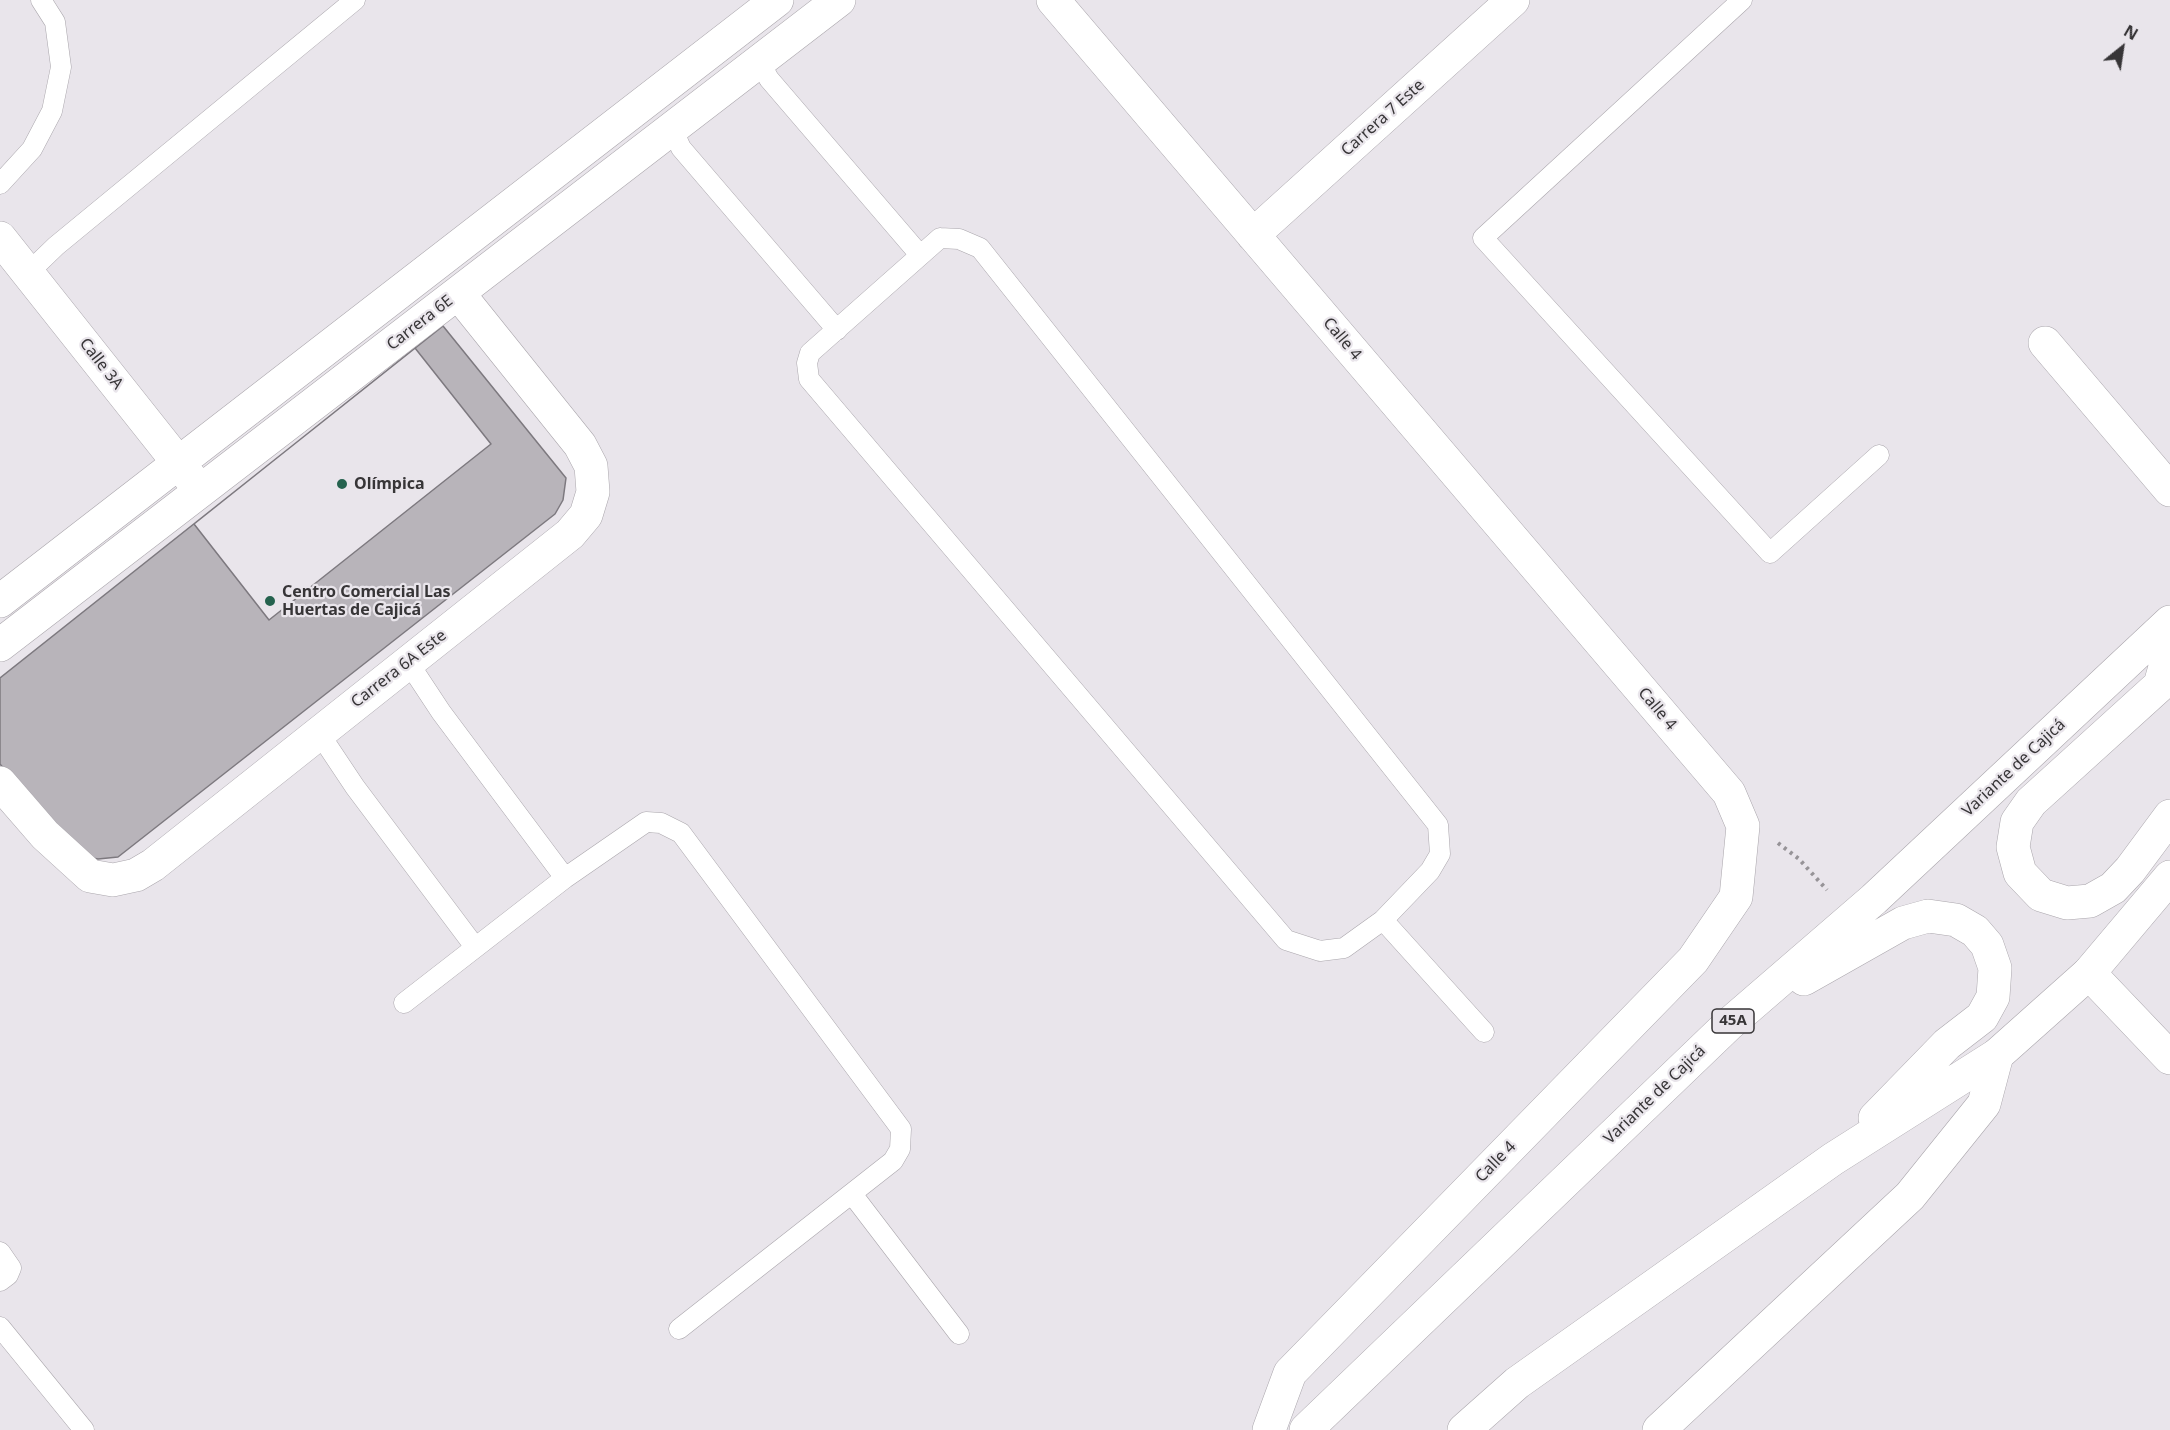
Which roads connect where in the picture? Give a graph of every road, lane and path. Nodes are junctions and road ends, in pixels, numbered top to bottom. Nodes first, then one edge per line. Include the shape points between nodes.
1 (40, 0) edge
2 (355, 0) edge
3 (777, 0) edge
4 (839, 0) edge
5 (1053, 0) edge
6 (1513, 0) edge
7 (1742, 0) edge
8 (759, 61) junction
9 (672, 128) junction
10 (0, 184) edge
11 (1253, 235) junction
12 (0, 238) edge
13 (920, 255) junction
14 (28, 273) junction
15 (459, 293) junction
16 (837, 330) junction
17 (2044, 343) dead end
18 (1879, 455) dead end
19 (179, 463) junction
20 (201, 490) junction
21 (2170, 490) edge
22 (0, 601) edge
23 (2170, 622) edge
24 (0, 645) edge
25 (2170, 649) edge
26 (408, 662) junction
27 (319, 733) junction
28 (0, 783) edge
29 (2170, 816) edge
30 (1743, 826) junction
31 (2170, 877) edge
32 (565, 878) junction
33 (1853, 917) junction
34 (1383, 920) junction
35 (475, 947) junction
36 (2089, 973) junction
37 (404, 1003) dead end
38 (1728, 1025) junction
39 (1484, 1032) dead end
40 (1997, 1055) junction
41 (2170, 1058) edge
42 (1833, 1159) junction
43 (852, 1194) junction
44 (0, 1252) edge
45 (0, 1281) edge
46 (0, 1327) edge
47 (679, 1329) dead end
48 (959, 1334) dead end
49 (84, 1430) edge
50 (1269, 1430) edge
51 (1306, 1430) edge
52 (1464, 1430) edge
53 (1659, 1430) edge

1 - 10 lane via 55,22 61,67 54,100 32,149
2 - 14 lane
3 - 19 main road
4 - 8 main road, Carrera 6E
5 - 11 main road, Calle 4
6 - 11 main road, Carrera 7 Este
7 - 18 lane via 1483,238 1770,553
8 - 9 main road, Carrera 6E
8 - 13 lane via 770,79
9 - 15 main road, Carrera 6E
9 - 16 lane via 681,148
11 - 30 main road, Calle 4 via 1729,793
12 - 14 main road, Calle 3A
13 - 16 lane
13 - 34 lane via 940,238 959,239 980,248 1438,825 1440,854 1430,871
14 - 19 main road, Calle 3A
15 - 20 main road, Carrera 6E
15 - 26 main road, Carrera 6A Este via 580,445 591,466 593,492 586,515 570,534
16 - 34 lane via 810,353 809,379 1286,940 1320,951 1344,948
17 - 21 main road
19 - 20 main road, Calle 3A
19 - 22 main road
20 - 24 main road, Carrera 6E
23 - 33 main road, Variante de Cajicá / 45A
25 - 29 main road via 2160,685 2042,790 2017,822 2013,847 2020,873 2041,895 2067,903 2090,901 2113,888 2130,870
26 - 27 main road, Carrera 6A Este
26 - 32 lane
27 - 28 main road, Carrera 6A Este via 153,865 136,876 113,880 90,876 45,835
27 - 35 lane
30 - 33 path via 1767,835 1799,860
30 - 50 main road, Calle 4 via 1736,897 1693,960 1290,1373
31 - 36 main road
32 - 35 lane
32 - 43 lane via 646,822 661,823 681,833 901,1129 900,1149 893,1161
33 - 38 main road, Variante de Cajicá / 45A
34 - 39 lane
35 - 37 lane
36 - 40 main road
36 - 41 main road
38 - 42 main road via 1850,952 1928,916 1956,920 1987,945 1995,968 1993,997 1982,1017 1947,1044
38 - 51 main road, Variante de Cajicá / 45A
40 - 42 main road
40 - 53 main road via 1984,1104 1911,1196
42 - 52 main road via 1517,1383
43 - 47 lane
43 - 48 lane
44 - 45 lane via 11,1268
46 - 49 lane

